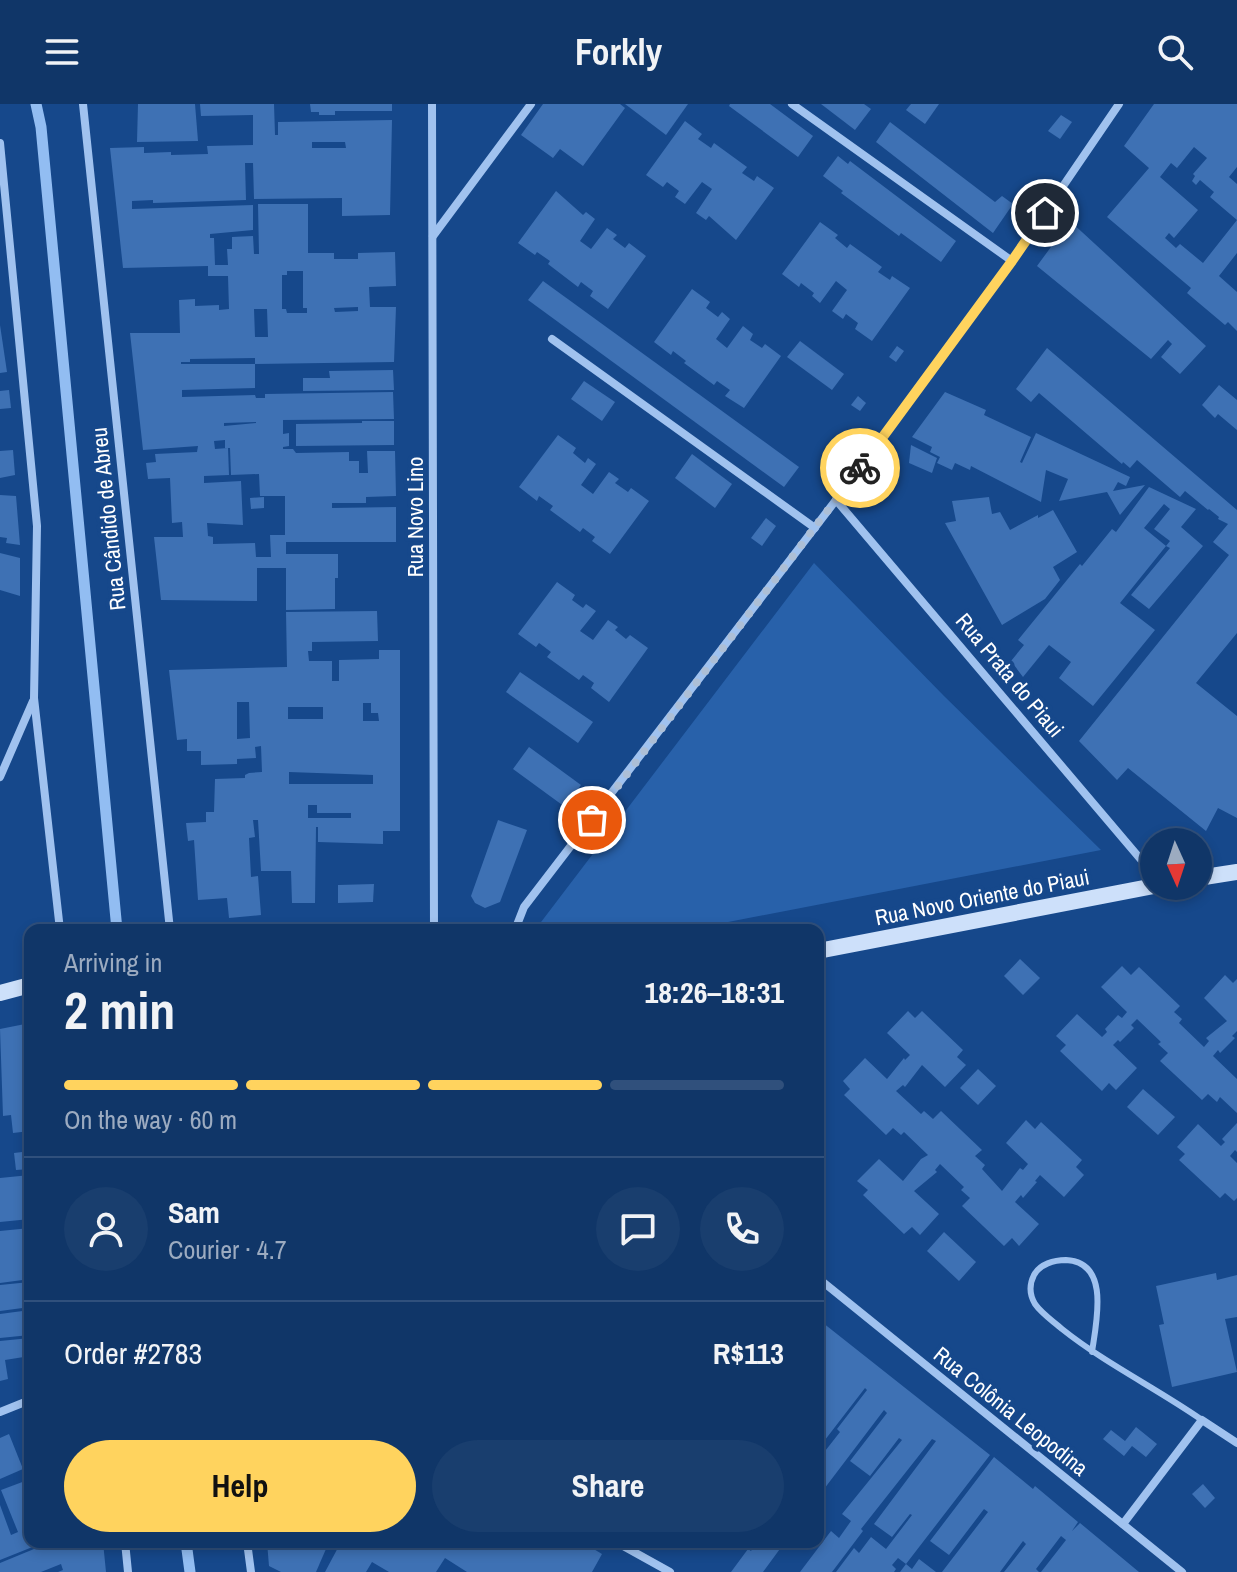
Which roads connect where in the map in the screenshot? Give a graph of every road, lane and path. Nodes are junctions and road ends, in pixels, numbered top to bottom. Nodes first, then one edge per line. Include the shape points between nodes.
1 (83, 104) edge
2 (432, 104) edge
3 (531, 104) edge
4 (792, 104) edge
5 (1119, 104) edge
6 (0, 143) edge
7 (432, 236) junction
8 (1012, 261) junction
9 (552, 339) dead end
10 (836, 500) junction
11 (815, 528) junction
12 (34, 698) junction
13 (0, 777) edge
14 (1140, 858) edge
15 (1237, 872) edge
16 (1212, 876) edge
17 (1140, 889) edge
18 (59, 924) edge
19 (169, 924) edge
20 (434, 924) edge
21 (517, 924) edge
22 (824, 950) edge
23 (24, 987) edge
24 (0, 993) edge
25 (824, 1283) edge
26 (1092, 1352) junction
27 (24, 1402) edge
28 (0, 1412) edge
29 (1202, 1420) junction
30 (1237, 1443) edge
31 (1123, 1524) junction
32 (126, 1548) edge
33 (248, 1548) edge
34 (627, 1548) edge
35 (128, 1572) edge
36 (251, 1572) edge
37 (670, 1572) edge
38 (1182, 1572) edge

1 - 19 street, Rua Cândido de Abreu
2 - 7 street, Rua Novo Lino
3 - 7 street
4 - 8 street
5 - 8 street
6 - 12 street via 37,526
7 - 20 street, Rua Novo Lino
8 - 10 street
9 - 11 street
10 - 11 street
10 - 14 street, Rua Prata do Piaui
11 - 21 street via 524,907
12 - 13 street
12 - 18 street
15 - 16 street
17 - 22 street, Rua Novo Oriente do Piaui
23 - 24 street
25 - 31 street, Rua Colônia Leopodina
26 - 26 lane via 1097,1290 1093,1274 1081,1263 1052,1261 1032,1279 1033,1301
26 - 29 lane
27 - 28 street
29 - 30 street
29 - 31 street
31 - 38 street, Rua Colônia Leopodina
32 - 35 street
33 - 36 street
34 - 37 street

